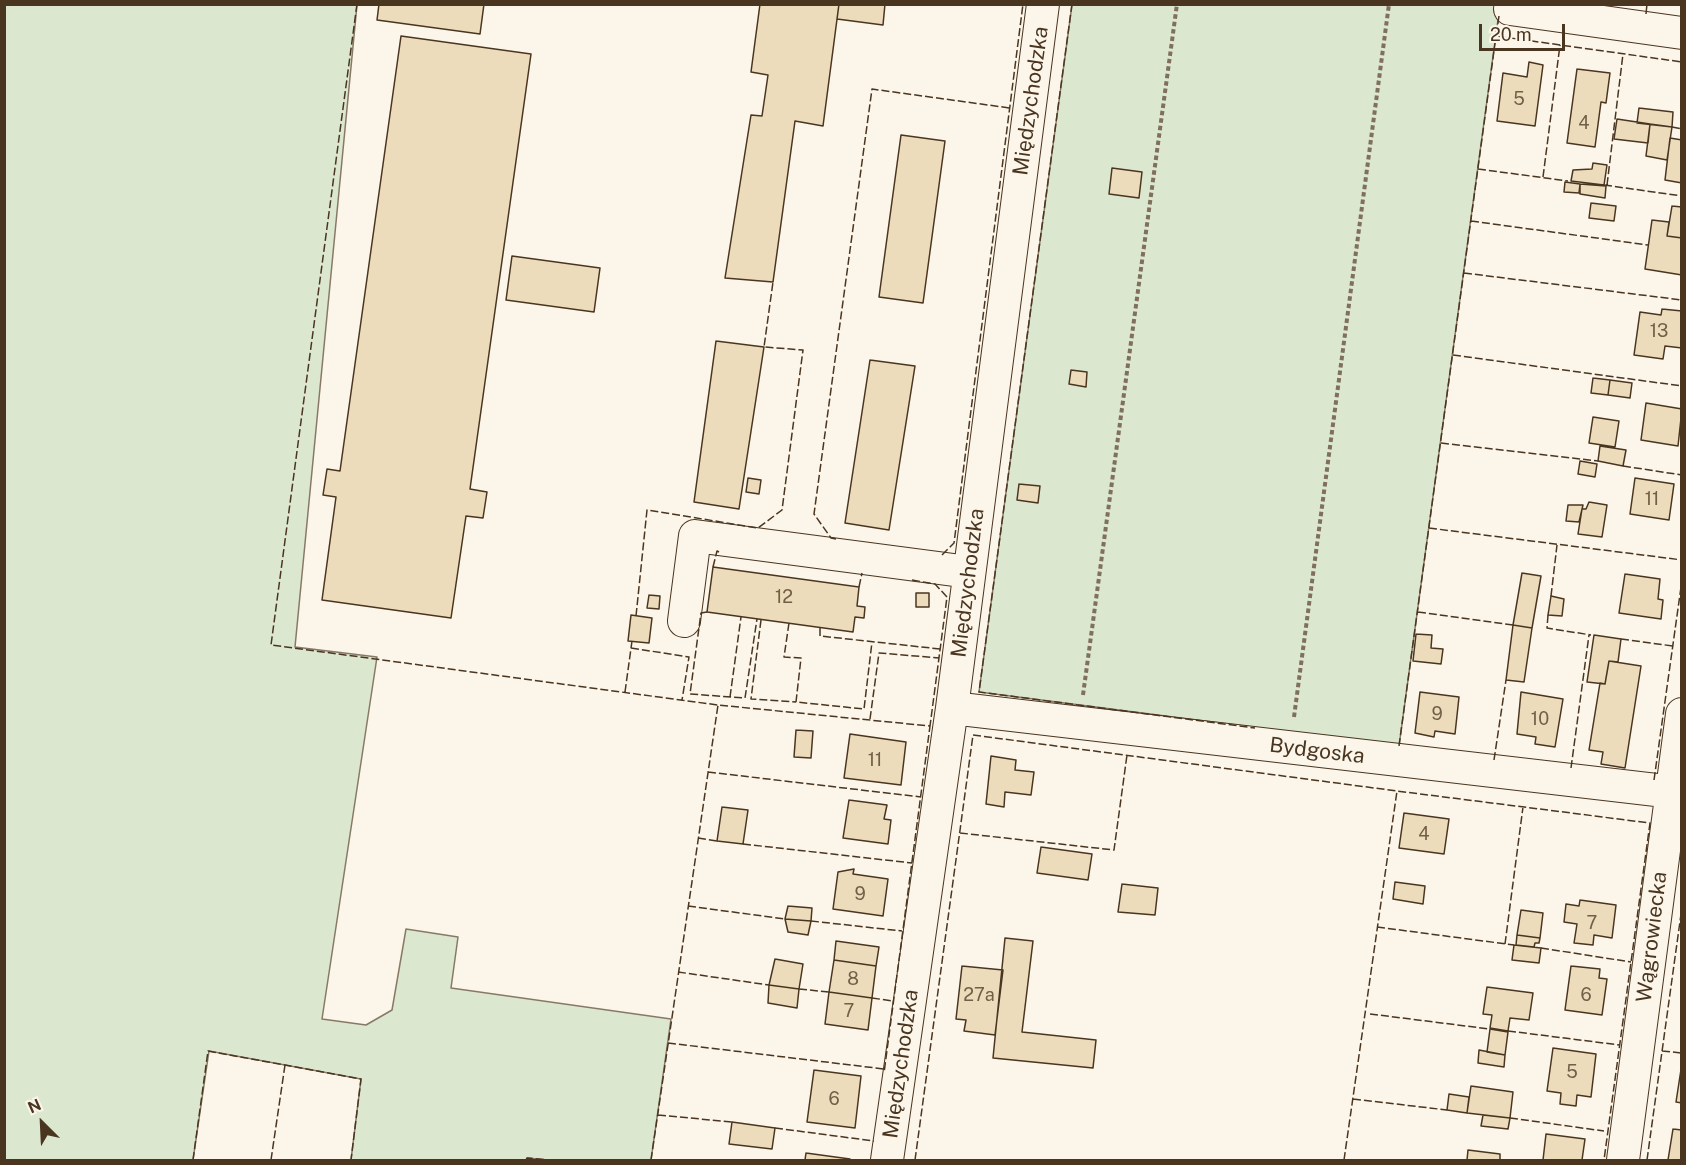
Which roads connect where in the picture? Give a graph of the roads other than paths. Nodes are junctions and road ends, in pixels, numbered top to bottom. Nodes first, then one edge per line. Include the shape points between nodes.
1 (1043, 4) edge
2 (1510, 9) dead end
3 (1682, 33) edge
4 (969, 572) junction
5 (684, 621) dead end
6 (952, 708) junction
7 (1682, 714) edge
8 (1676, 792) edge
9 (887, 1161) edge
10 (1623, 1161) edge

1 - 4 street, Międzychodzka
2 - 3 street
4 - 5 street via 695,536
4 - 6 street, Międzychodzka
6 - 8 street, Bydgoska
6 - 9 street, Międzychodzka
7 - 8 street, Wągrowiecka
8 - 10 street, Wągrowiecka

